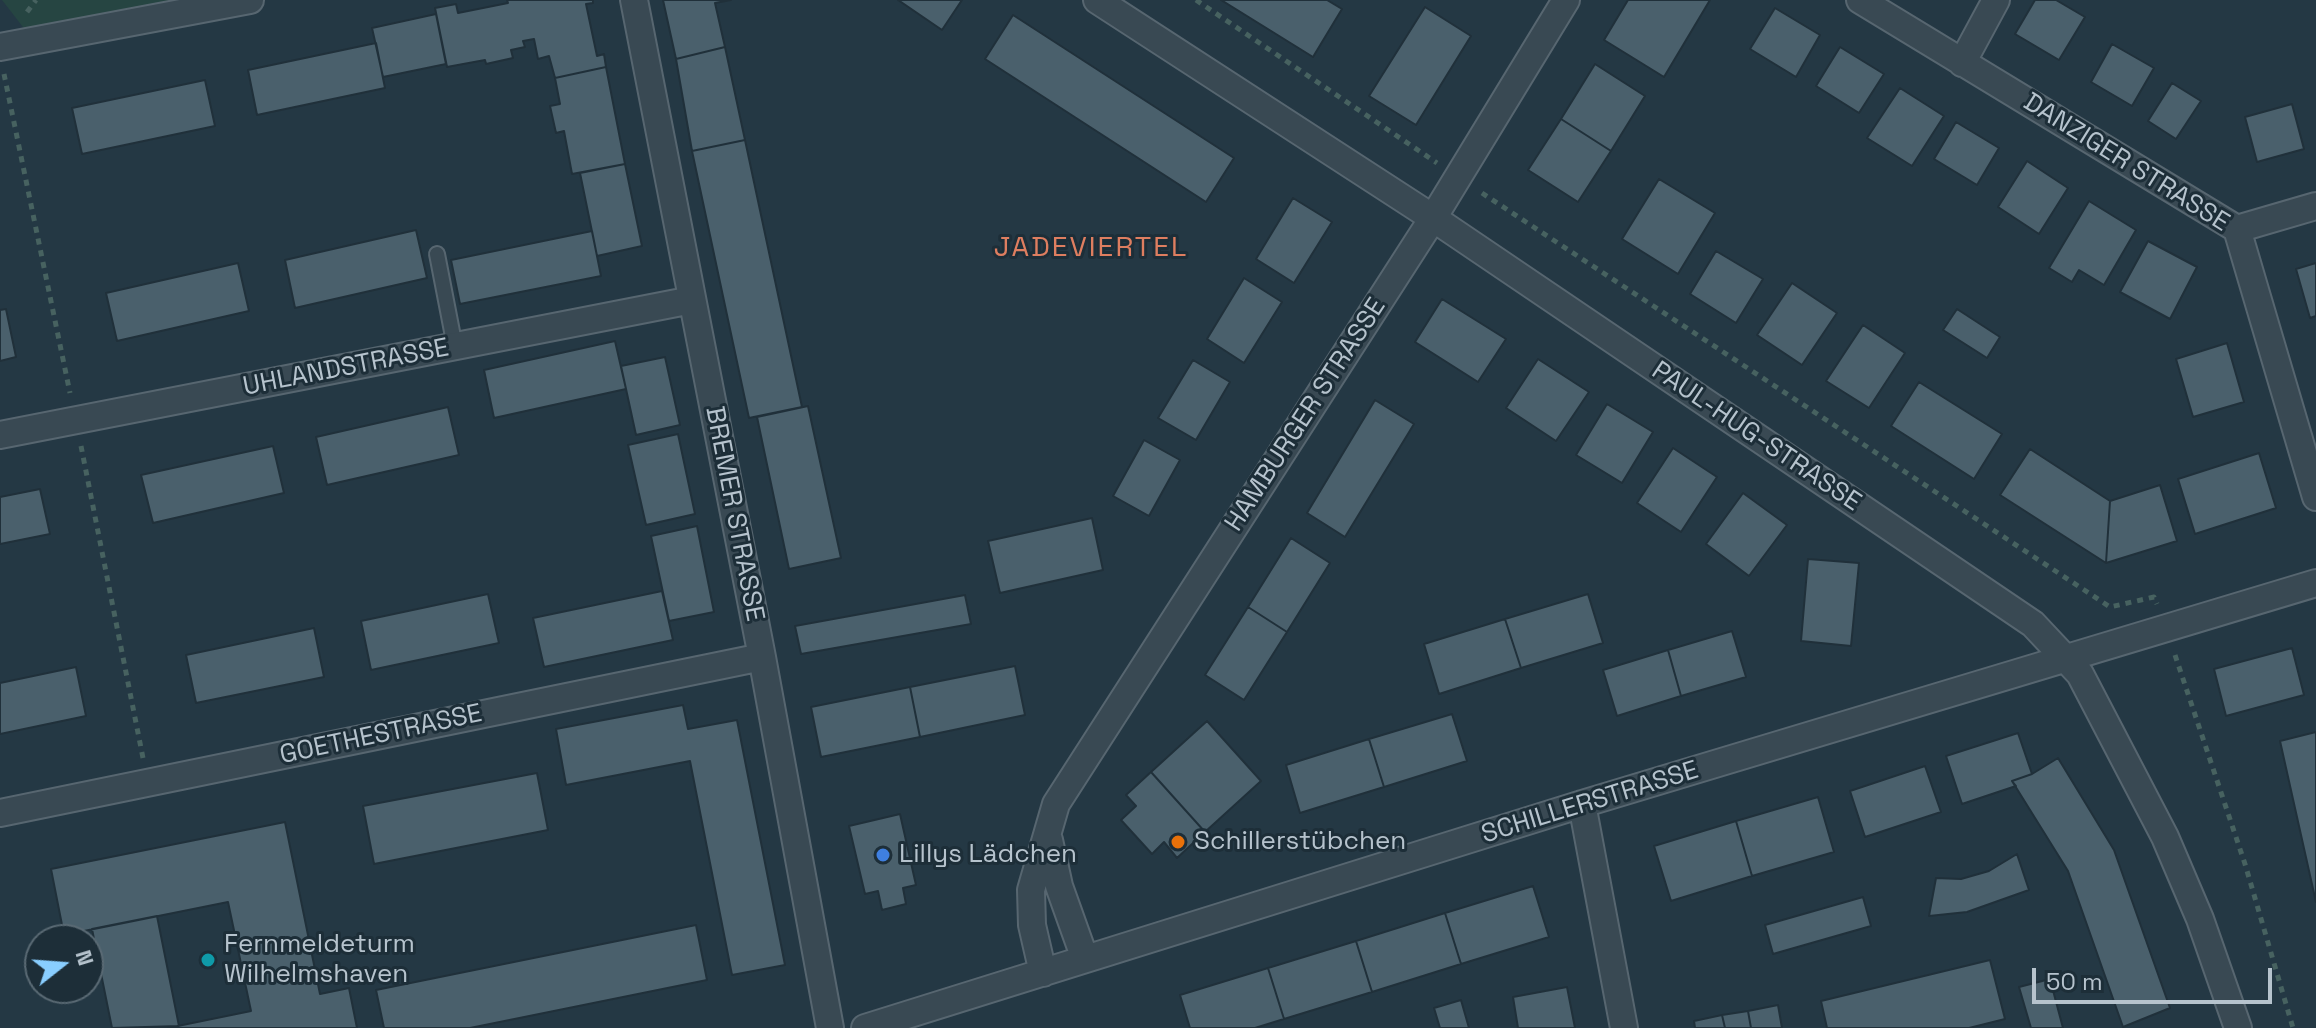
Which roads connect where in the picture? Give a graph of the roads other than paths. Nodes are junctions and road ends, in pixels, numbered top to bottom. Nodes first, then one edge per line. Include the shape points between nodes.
1 (250, 0) edge
2 (634, 0) edge
3 (1566, 0) edge
4 (1860, 0) edge
5 (1996, 0) edge
6 (1104, 2) edge
7 (0, 47) edge
8 (1962, 63) junction
9 (2316, 206) edge
10 (1433, 218) junction
11 (2237, 229) junction
12 (437, 254) dead end
13 (692, 300) junction
14 (455, 347) junction
15 (0, 435) edge
16 (2316, 497) edge
17 (2316, 583) edge
18 (762, 657) junction
19 (2067, 660) junction
20 (1582, 804) junction
21 (0, 813) edge
22 (1047, 830) junction
23 (1085, 959) junction
24 (1043, 973) junction
25 (830, 1028) edge
26 (865, 1028) edge
27 (1624, 1028) edge
28 (2238, 1028) edge

1 - 7 street
2 - 13 street, BREMER STRASSE
3 - 10 street, HAMBURGER STRASSE
4 - 8 street, DANZIGER STRASSE
5 - 8 street
6 - 10 street, PAUL-HUG-STRASSE
8 - 11 street, DANZIGER STRASSE
9 - 11 street
10 - 19 street, PAUL-HUG-STRASSE via 2033,624
10 - 22 street, HAMBURGER STRASSE via 1056,804
11 - 16 street, DANZIGER STRASSE
12 - 14 lane
13 - 14 street, UHLANDSTRASSE
13 - 18 street, BREMER STRASSE
14 - 15 street, UHLANDSTRASSE
17 - 19 street, SCHILLERSTRASSE
18 - 21 street, GOETHESTRASSE
18 - 25 street, BREMER STRASSE
19 - 20 street, SCHILLERSTRASSE
19 - 28 street, PAUL-HUG-STRASSE via 2165,837
20 - 23 street, SCHILLERSTRASSE
20 - 27 street
22 - 23 street via 1059,886
22 - 24 street, HAMBURGER STRASSE via 1031,890 1032,925
23 - 24 street, SCHILLERSTRASSE
24 - 26 street, SCHILLERSTRASSE

